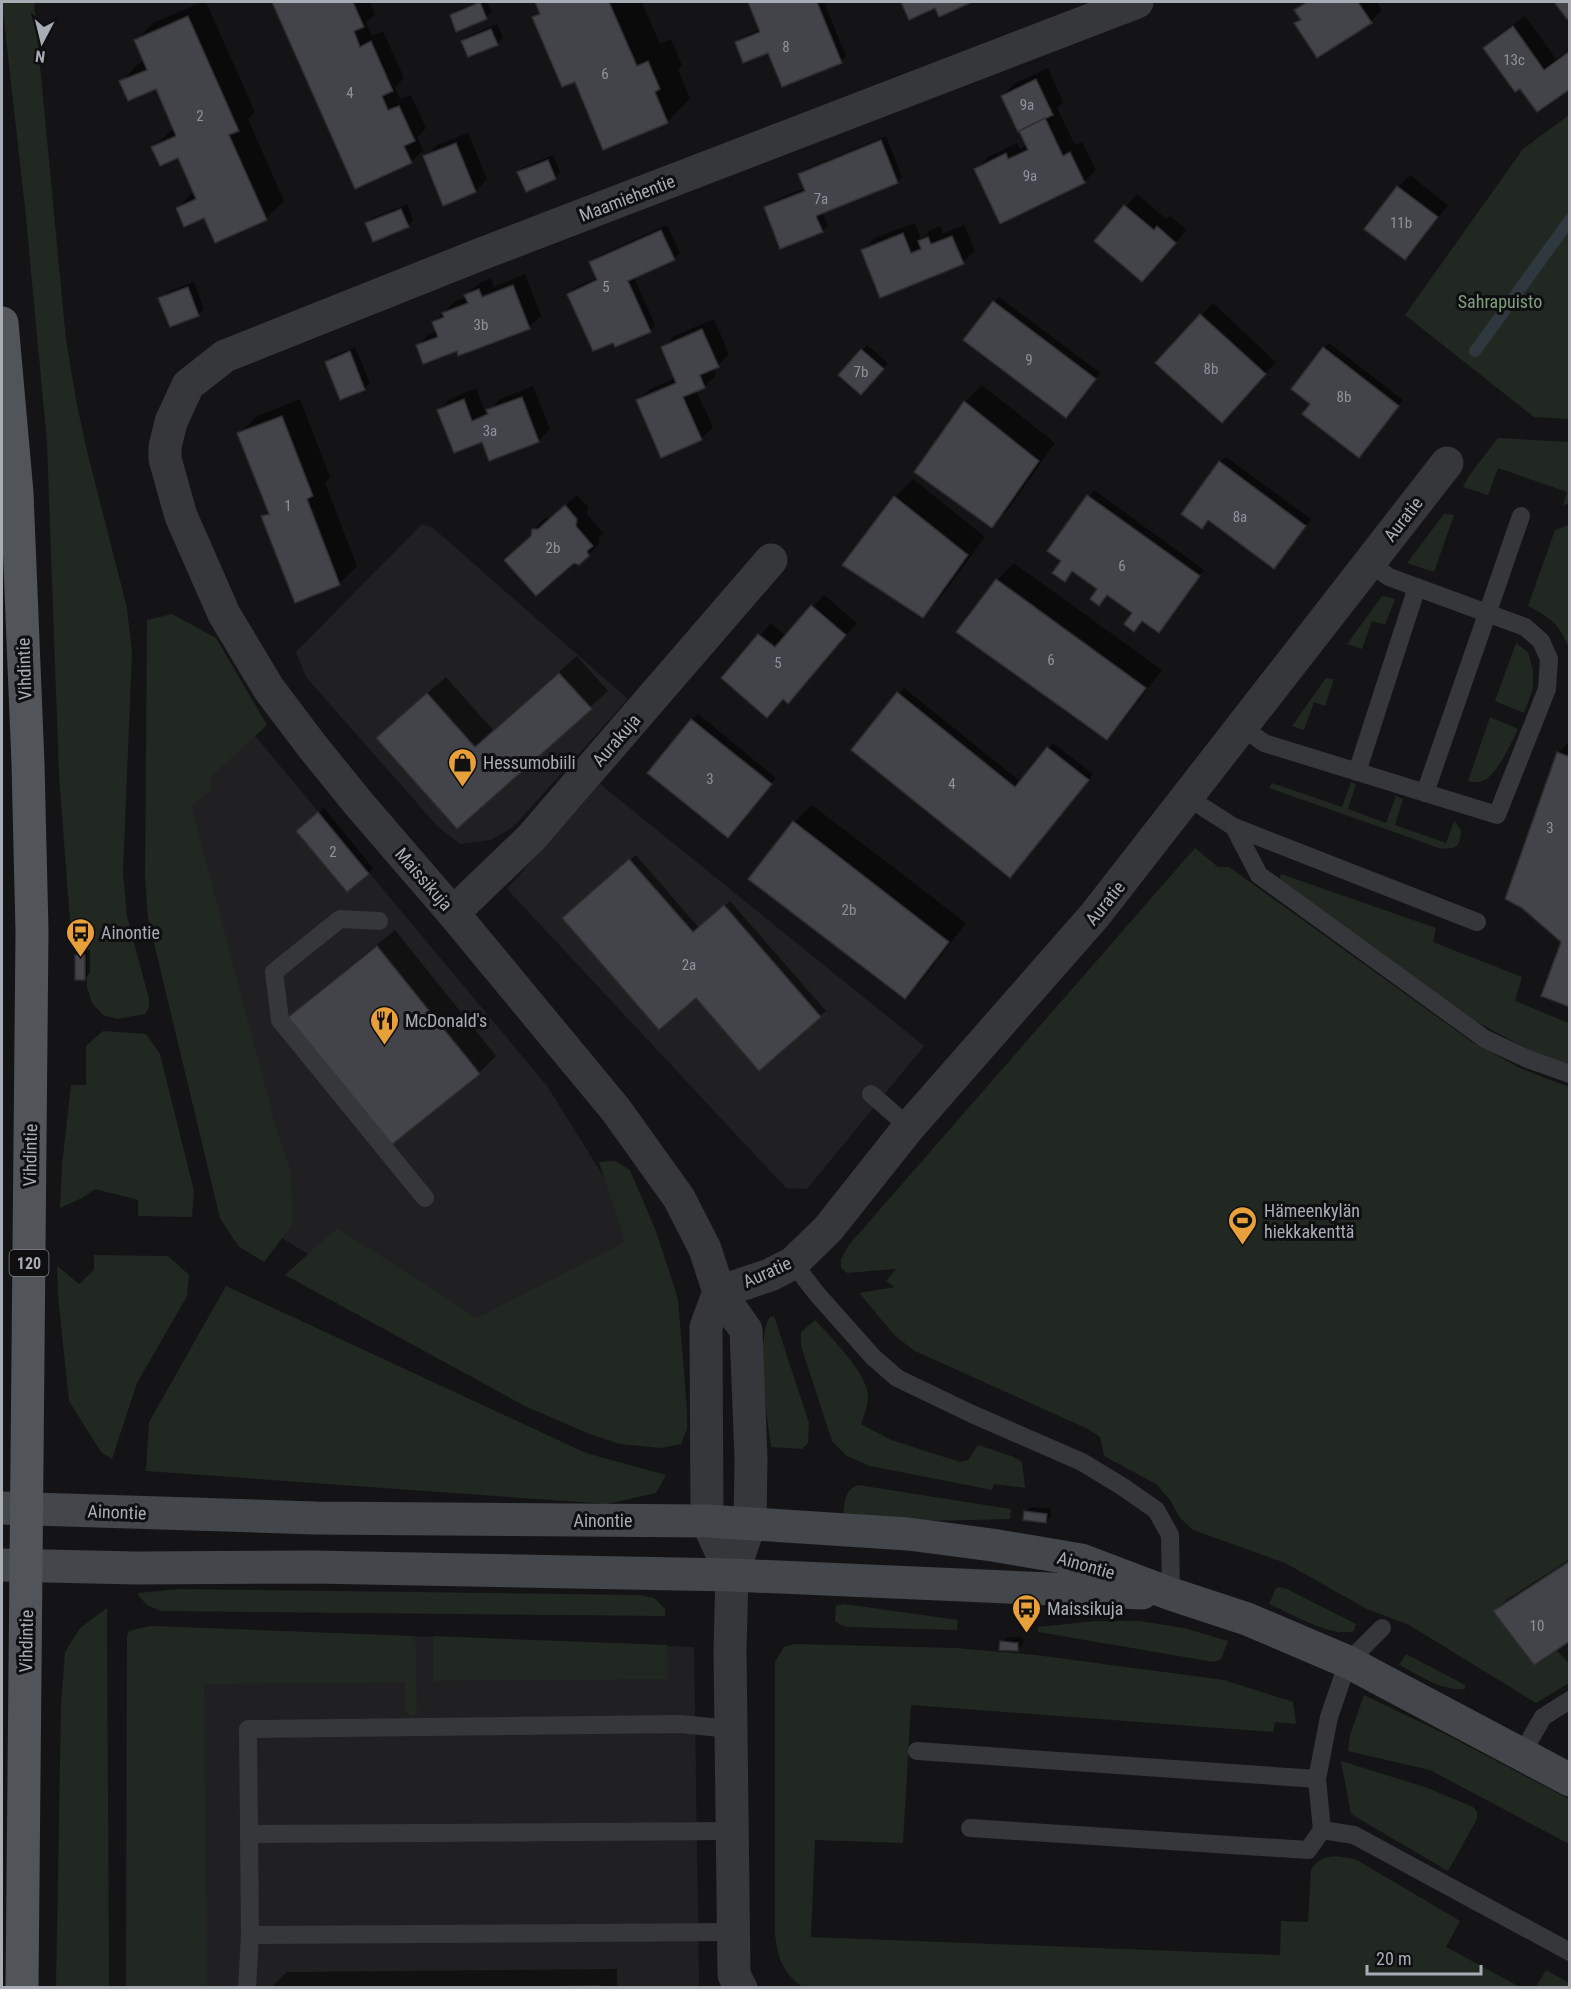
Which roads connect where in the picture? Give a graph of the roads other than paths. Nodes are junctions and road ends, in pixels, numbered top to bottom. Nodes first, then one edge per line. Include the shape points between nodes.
1 (1137, 2) edge
2 (2, 323) edge
3 (165, 447) joint
4 (1447, 463) dead end
5 (1521, 516) dead end
6 (771, 560) dead end
7 (1370, 563) junction
8 (1417, 587) junction
9 (1486, 613) junction
10 (1242, 727) junction
11 (1357, 772) junction
12 (1425, 793) junction
13 (1187, 797) junction
14 (1234, 827) junction
15 (453, 913) junction
16 (379, 921) dead end
17 (1477, 922) dead end
18 (1569, 1074) edge
19 (871, 1094) dead end
20 (909, 1127) junction
21 (424, 1198) dead end
22 (794, 1263) junction
23 (719, 1292) junction
24 (14, 1509) edge
25 (707, 1521) junction
26 (750, 1522) junction
27 (14, 1565) edge
28 (732, 1575) junction
29 (1171, 1594) junction
30 (1382, 1628) dead end
31 (1348, 1662) junction
32 (1569, 1700) edge
33 (731, 1729) junction
34 (917, 1751) dead end
35 (1521, 1755) junction
36 (1317, 1779) junction
37 (1569, 1780) edge
38 (970, 1828) dead end
39 (1322, 1830) junction
40 (732, 1831) junction
41 (249, 1834) junction
42 (733, 1932) junction
43 (250, 1935) junction
44 (1569, 1952) edge
45 (735, 1983) edge
46 (22, 1988) edge
47 (247, 1988) edge

1 - 3 street, Maamiehentie via 225,356 188,385 171,422
2 - 24 main road, Vihdintie / 120 via 16,493 31,895
3 - 15 street, Maissikuja via 181,516 224,614 269,689 345,788
4 - 7 street, Auratie
5 - 9 lane
6 - 15 street, Aurakuja via 531,838
7 - 8 lane via 1389,577
7 - 10 street, Auratie
8 - 9 lane
8 - 11 lane
9 - 12 lane
9 - 12 lane via 1525,627 1541,641 1549,659 1547,689 1497,815
10 - 11 lane via 1264,742
10 - 13 street, Auratie
11 - 12 lane
13 - 14 lane
13 - 20 street, Auratie via 1095,915
14 - 17 lane
14 - 18 lane via 1259,875 1268,882 1485,1039
15 - 23 street, Maissikuja via 616,1110 679,1198 705,1249
16 - 21 lane via 340,919 274,972 280,1020
19 - 20 lane
20 - 22 street, Auratie via 828,1229
22 - 23 street, Auratie
22 - 29 lane via 873,1357 897,1378 1082,1462 1156,1510 1170,1535
23 - 25 street, Maissikuja via 706,1328
23 - 26 street, Maissikuja via 746,1330
24 - 25 street, Ainontie via 315,1518
24 - 27 main road, Vihdintie / 120
25 - 26 street, Ainontie
25 - 28 street, Maissikuja
26 - 28 street, Maissikuja
26 - 29 street, Ainontie via 908,1534 1081,1560
27 - 28 street, Ainontie
27 - 46 main road, Vihdintie / 120
28 - 29 street, Ainontie
28 - 33 street, Maissikuja
29 - 31 street, Ainontie via 1247,1619
30 - 31 lane
31 - 35 street, Ainontie
31 - 36 lane via 1329,1717
32 - 35 lane via 1543,1717
33 - 40 street, Maissikuja
33 - 41 lane via 680,1724 248,1729
34 - 36 lane
35 - 37 street, Ainontie
36 - 39 lane
38 - 39 lane via 1308,1850
39 - 44 lane via 1354,1835
40 - 41 lane
40 - 42 street, Maissikuja
41 - 43 lane
42 - 43 lane
42 - 45 street, Maissikuja
43 - 47 lane

